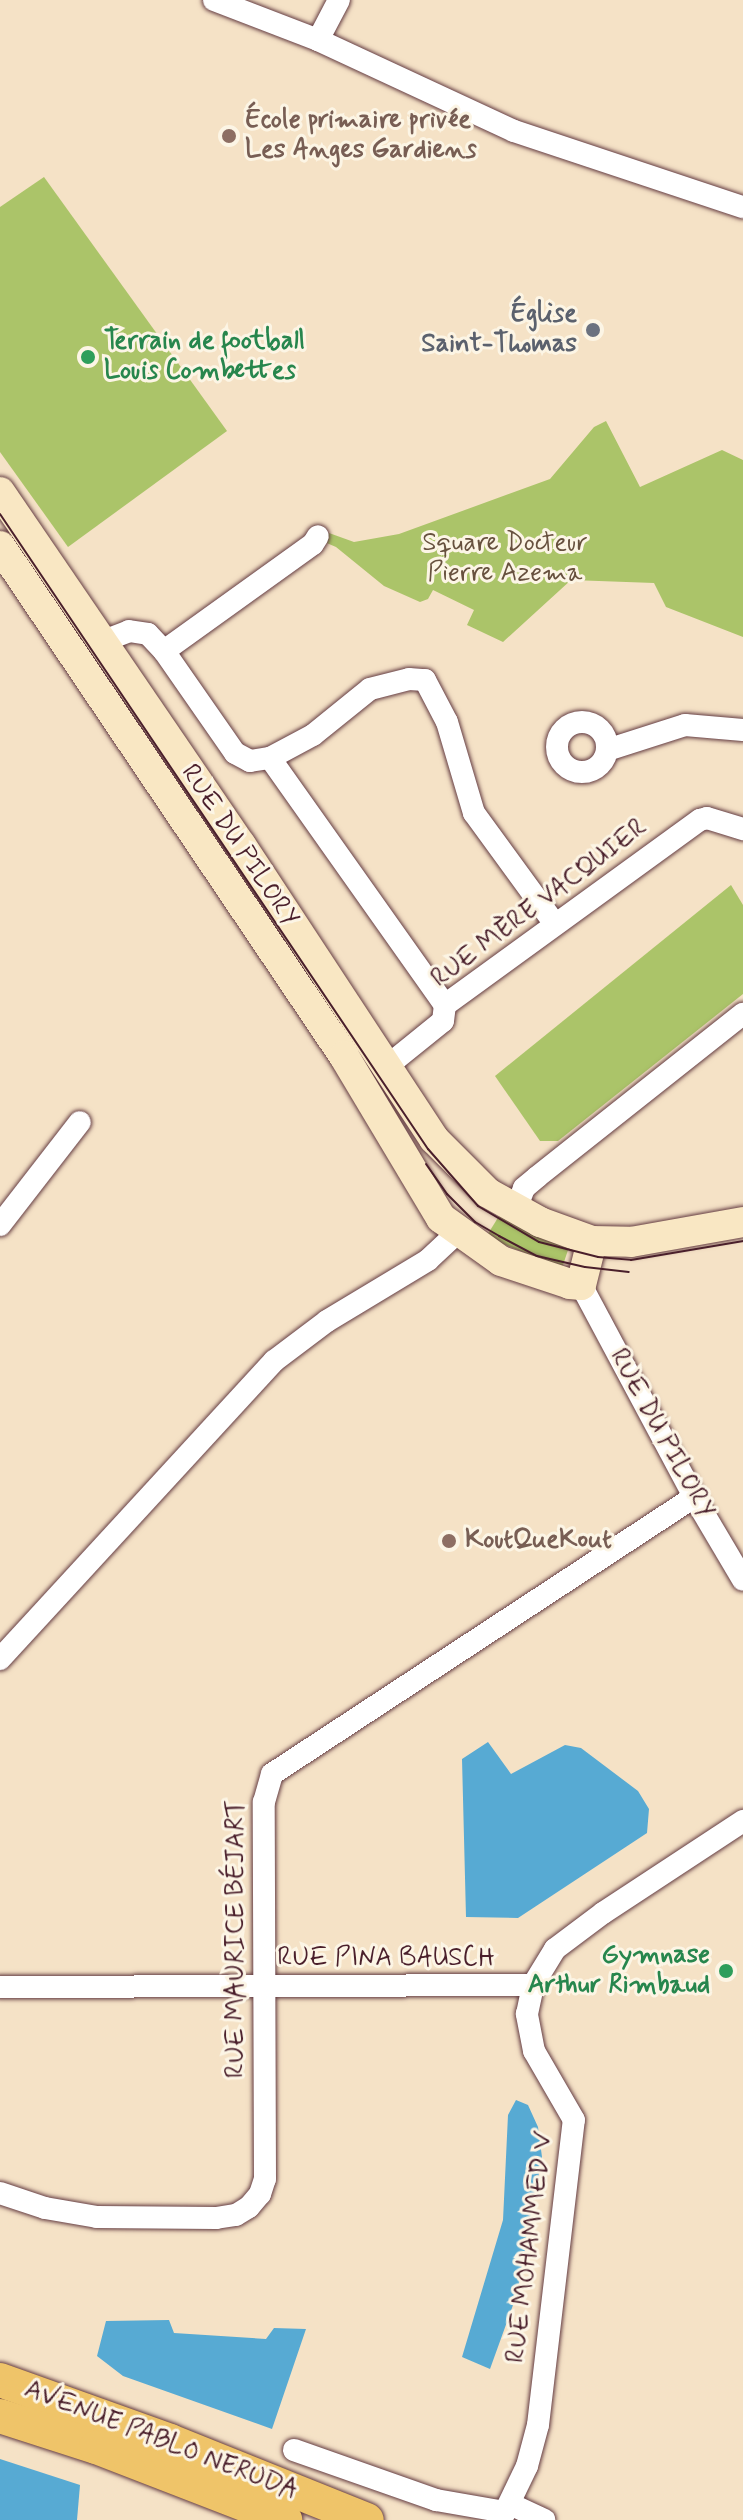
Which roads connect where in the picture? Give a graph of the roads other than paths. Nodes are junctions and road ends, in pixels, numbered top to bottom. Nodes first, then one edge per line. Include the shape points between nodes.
1 (214, 0) edge
2 (339, 0) edge
3 (318, 40) junction
4 (743, 207) edge
5 (0, 492) edge
6 (318, 536) dead end
7 (0, 546) edge
8 (101, 642) junction
9 (164, 651) junction
10 (743, 730) edge
11 (607, 750) dead end
12 (270, 758) junction
13 (743, 829) edge
14 (555, 924) junction
15 (445, 1005) junction
16 (743, 1014) edge
17 (386, 1067) junction
18 (80, 1122) dead end
19 (488, 1193) junction
20 (516, 1209) junction
21 (743, 1222) edge
22 (0, 1225) edge
23 (458, 1232) junction
24 (592, 1241) junction
25 (581, 1285) junction
26 (694, 1497) junction
27 (743, 1580) edge
28 (0, 1659) edge
29 (743, 1821) edge
30 (533, 1985) junction
31 (0, 1987) edge
32 (264, 1987) junction
33 (0, 2193) edge
34 (0, 2380) edge
35 (0, 2416) edge
36 (294, 2450) dead end
37 (505, 2512) edge
38 (285, 2520) edge
39 (367, 2520) edge
40 (545, 2520) edge

1 - 3 street
2 - 3 street
3 - 4 street via 514,131
5 - 8 main road, RUE DU PILORY
6 - 9 street
7 - 23 main road, RUE DU PILORY via 344,1056 429,1204
8 - 9 street via 129,631 148,634
8 - 17 main road, RUE DU PILORY
9 - 12 street via 235,753 250,761
10 - 11 street via 685,725
12 - 14 street via 313,735 370,689 425,680 447,722 474,813
12 - 15 street
13 - 14 street, RUE MÈRE VACQUIER via 703,818
14 - 15 street, RUE MÈRE VACQUIER
15 - 17 street, RUE MÈRE VACQUIER via 443,1021
16 - 20 street via 524,1188
17 - 19 main road, RUE DU PILORY via 434,1139
18 - 22 street
19 - 20 main road, RUE DU PILORY
19 - 23 main road
20 - 24 main road, RUE DU PILORY
21 - 24 main road, RUE DU PILORY via 631,1242
23 - 25 main road, RUE DU PILORY via 501,1261
23 - 28 street via 428,1260 327,1321 274,1361
24 - 25 main road
25 - 26 street, RUE DU PILORY
26 - 27 street, RUE DU PILORY
26 - 32 street, RUE MAURICE BÉJART via 272,1774 264,1802
29 - 30 street, RUE MOHAMMED V via 563,1943
30 - 32 street, RUE PINA BAUSCH
30 - 37 street, RUE MOHAMMED V via 527,2014 534,2051 574,2120 538,2425 527,2466
31 - 32 street, RUE PINA BAUSCH
32 - 33 street, RUE MAURICE BÉJART via 265,2179 249,2207 216,2218 97,2217
34 - 39 main road, AVENUE PABLO NERUDA
35 - 38 main road, AVENUE PABLO NERUDA
36 - 37 street via 436,2500
37 - 40 street

